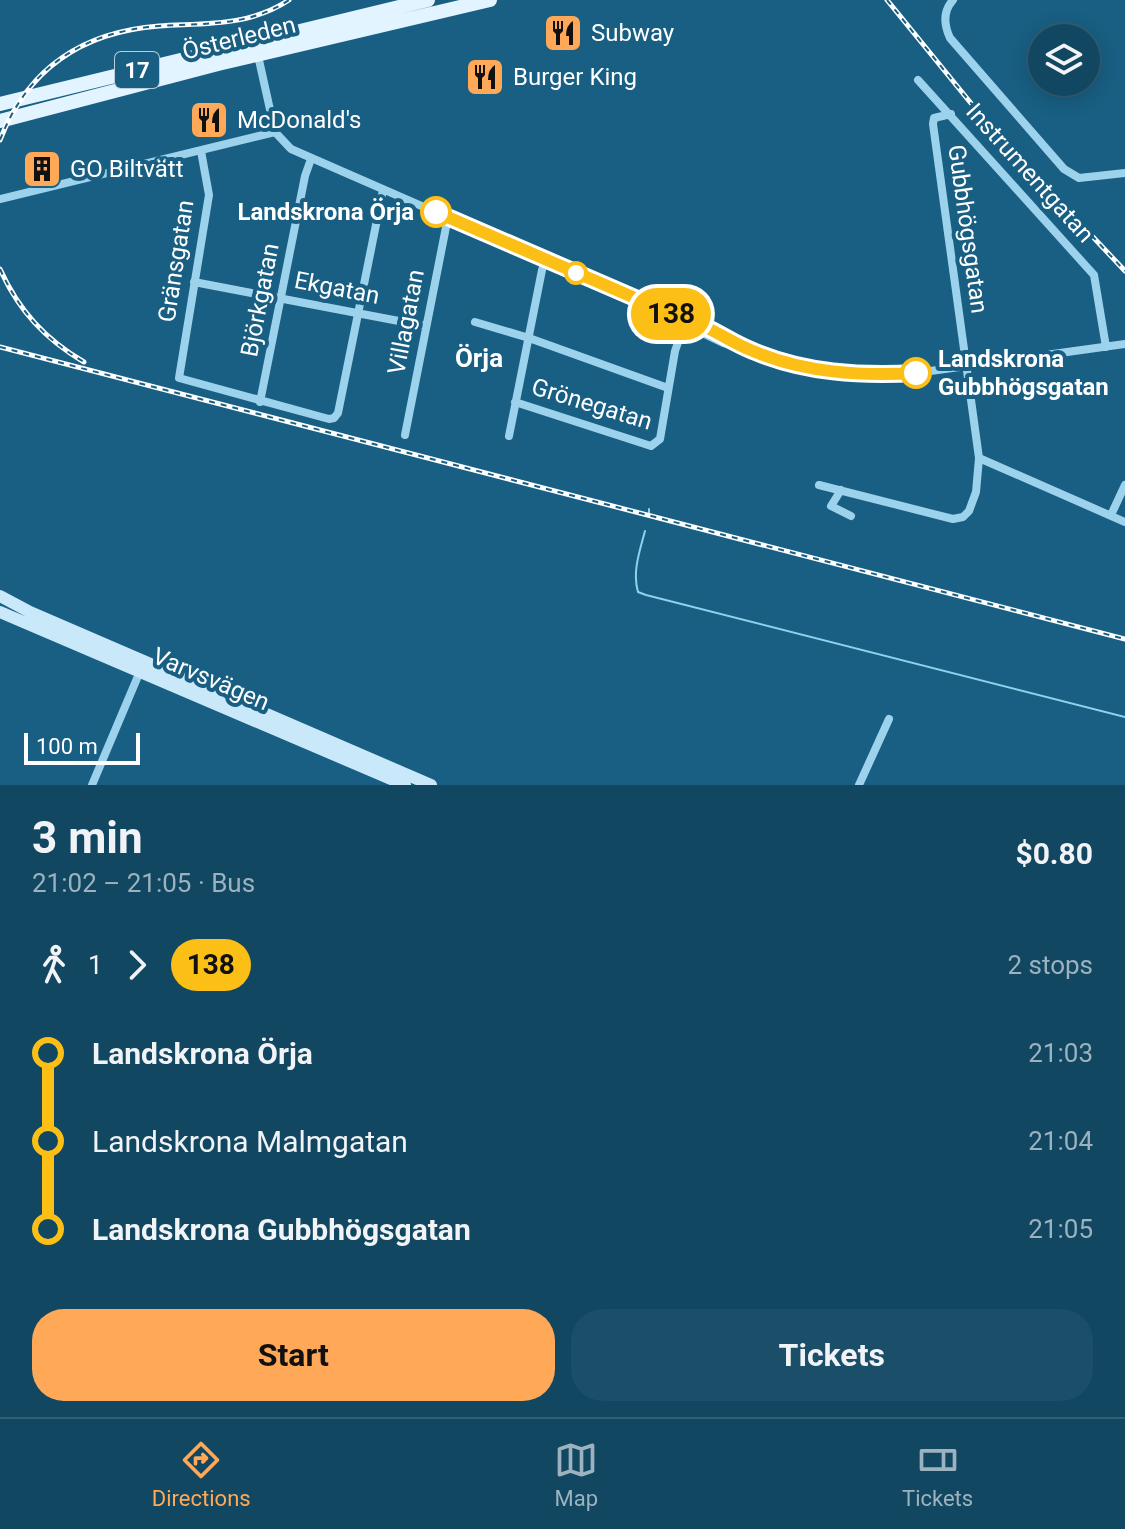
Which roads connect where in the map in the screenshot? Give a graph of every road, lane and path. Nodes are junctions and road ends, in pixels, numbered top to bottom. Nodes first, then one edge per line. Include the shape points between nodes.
1 (428, 0) edge
2 (490, 0) edge
3 (953, 0) edge
4 (257, 49) junction
5 (918, 80) dead end
6 (0, 104) edge
7 (951, 114) junction
8 (0, 121) edge
9 (275, 132) junction
10 (201, 151) junction
11 (311, 159) junction
12 (1125, 173) edge
13 (383, 190) junction
14 (0, 199) edge
15 (448, 217) junction
16 (546, 259) junction
17 (194, 282) junction
18 (280, 298) junction
19 (357, 313) junction
20 (686, 320) junction
21 (475, 322) dead end
22 (425, 326) junction
23 (529, 338) junction
24 (1125, 344) edge
25 (1106, 347) junction
26 (967, 366) junction
27 (668, 388) junction
28 (260, 402) junction
29 (515, 402) junction
30 (405, 435) dead end
31 (509, 436) dead end
32 (979, 458) junction
33 (826, 484) dead end
34 (1125, 485) edge
35 (841, 490) junction
36 (1111, 515) junction
37 (851, 516) dead end
38 (1125, 522) edge
39 (0, 596) edge
40 (0, 602) edge
41 (0, 612) edge
42 (30, 612) junction
43 (142, 666) junction
44 (889, 719) dead end
45 (92, 785) edge
46 (405, 785) edge
47 (431, 785) edge
48 (859, 785) edge

1 - 4 main road, Österleden / 17
2 - 4 main road, Österleden / 17
3 - 12 street via 945,21 950,38 1064,169 1090,179
4 - 6 main road, Österleden / 17
4 - 8 main road, Österleden / 17
4 - 9 street
5 - 7 street, Instrumentgatan
7 - 25 street, Instrumentgatan via 1094,275
7 - 26 street, Gubbhögsgatan via 934,118 933,124
9 - 10 street
9 - 11 street via 284,144
10 - 14 street
10 - 17 street, Gränsgatan via 209,195
11 - 13 street
11 - 18 street, Björkgatan
13 - 15 street
13 - 19 street
15 - 16 street
15 - 22 street, Villagatan
16 - 20 street
16 - 23 street
17 - 18 street, Ekgatan
17 - 28 street, Gränsgatan via 179,378
18 - 19 street, Ekgatan
18 - 28 street, Björkgatan
19 - 22 street, Ekgatan
19 - 28 street via 334,418
20 - 26 street via 749,350 836,373
20 - 27 street
21 - 23 street
22 - 30 street, Villagatan
23 - 27 street
23 - 29 street
24 - 25 street
25 - 26 street
26 - 32 street, Gubbhögsgatan
27 - 29 street, Grönegatan via 660,439 651,446
29 - 31 street
32 - 35 street, Gubbhögsgatan via 974,501 963,517 953,519
32 - 36 street
33 - 35 street, Gubbhögsgatan
34 - 36 street
35 - 37 street via 831,506
36 - 38 street
39 - 42 main road, Varvsvägen
40 - 42 main road, Varvsvägen
41 - 43 main road, Varvsvägen
42 - 43 main road, Varvsvägen
43 - 45 street
43 - 46 main road, Varvsvägen
43 - 47 main road, Varvsvägen
44 - 48 street

